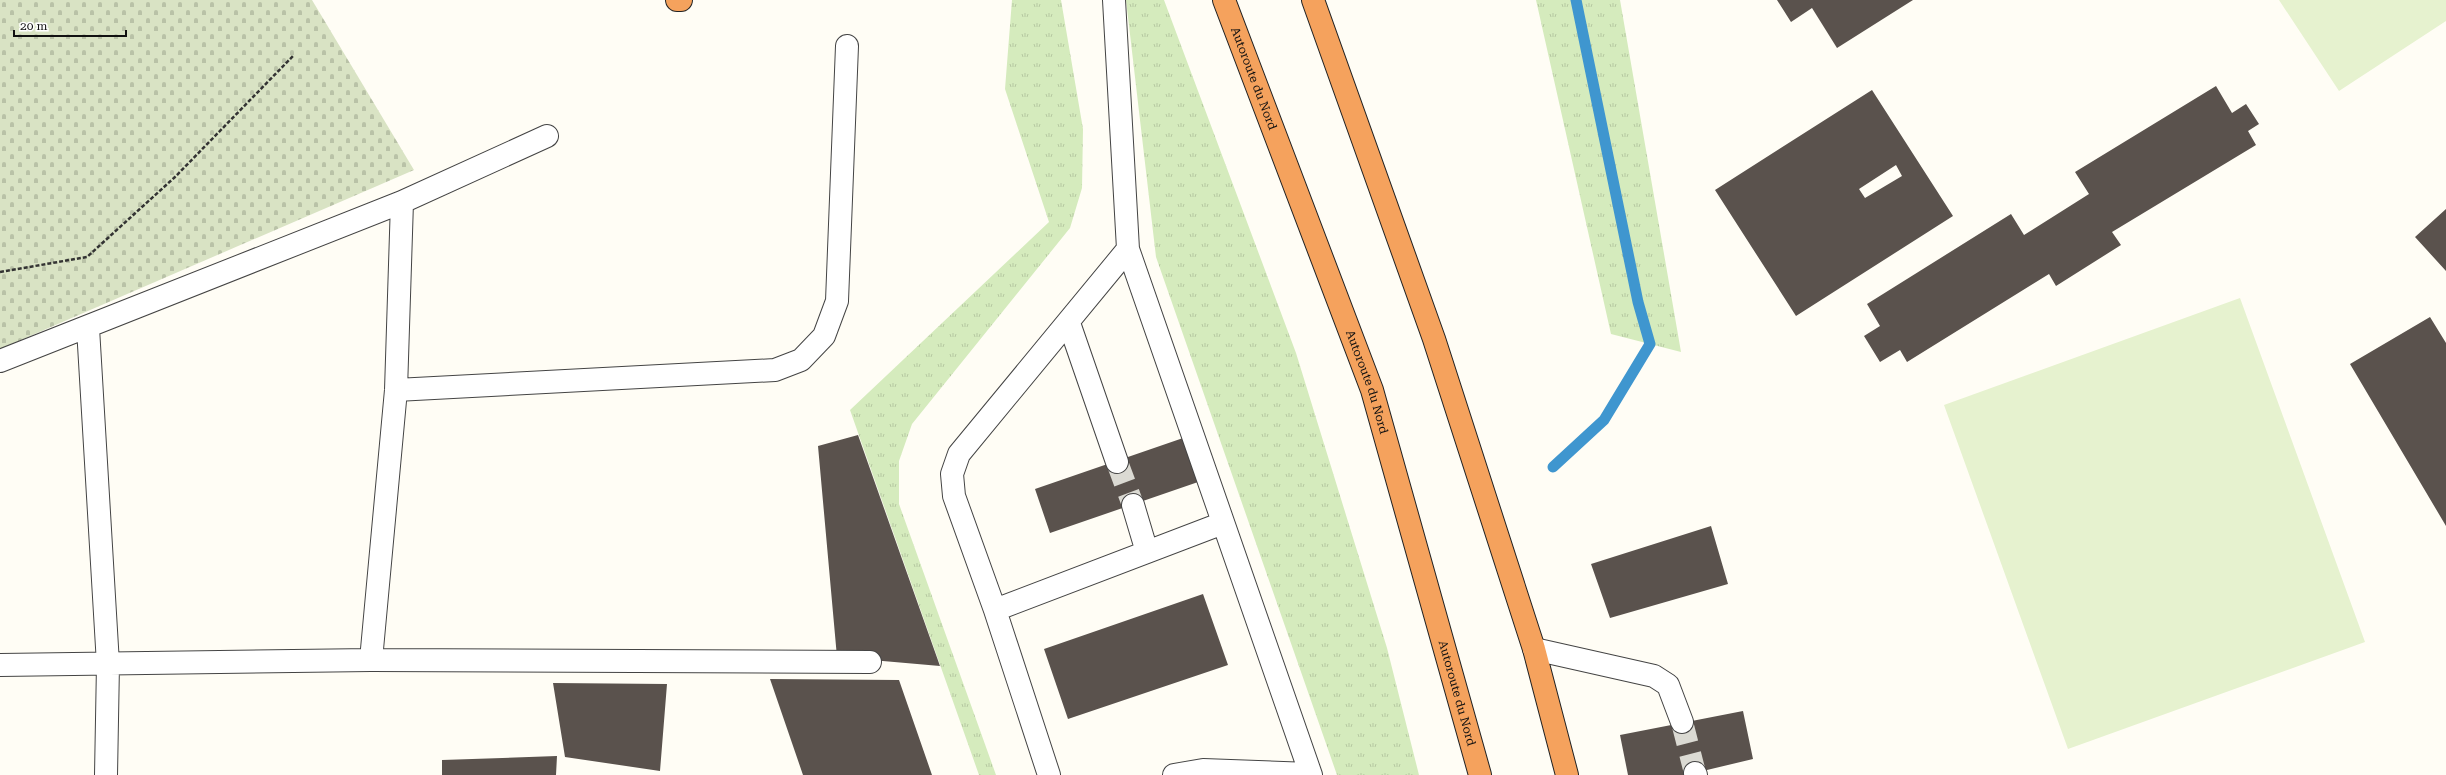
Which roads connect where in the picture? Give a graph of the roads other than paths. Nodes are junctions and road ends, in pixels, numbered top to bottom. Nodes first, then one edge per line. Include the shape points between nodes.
1 (677, 0) edge
2 (681, 0) edge
3 (1114, 0) edge
4 (1224, 0) edge
5 (1313, 0) edge
6 (847, 46) dead end
7 (547, 136) dead end
8 (402, 202) junction
9 (1128, 249) junction
10 (1069, 323) junction
11 (88, 328) junction
12 (0, 361) edge
13 (396, 390) junction
14 (1117, 462) tunnel mouth
15 (1133, 505) tunnel mouth
16 (1223, 523) junction
17 (1147, 552) junction
18 (995, 610) junction
19 (1534, 649) junction
20 (371, 660) junction
21 (870, 662) dead end
22 (108, 664) junction
23 (0, 665) edge
24 (1682, 722) tunnel mouth
25 (106, 775) edge
26 (1049, 775) edge
27 (1174, 775) edge
28 (1310, 775) edge
29 (1480, 775) edge
30 (1567, 775) edge

1 - 2 highway
3 - 9 street
4 - 29 highway, Autoroute du Nord via 1372,390
5 - 19 highway via 1434,339
6 - 13 street via 837,301 824,336 801,360 775,370
7 - 8 street
8 - 11 street
8 - 13 street
9 - 10 street
9 - 16 street
10 - 14 street
10 - 18 street via 959,454 952,474 954,496
11 - 12 street
11 - 22 street
13 - 20 street
15 - 17 street
16 - 17 street
16 - 28 street
17 - 18 street
18 - 26 street
19 - 24 street via 1654,676 1668,685
19 - 30 highway
20 - 21 street
20 - 22 street
22 - 23 street
22 - 25 street
27 - 28 street via 1203,770

